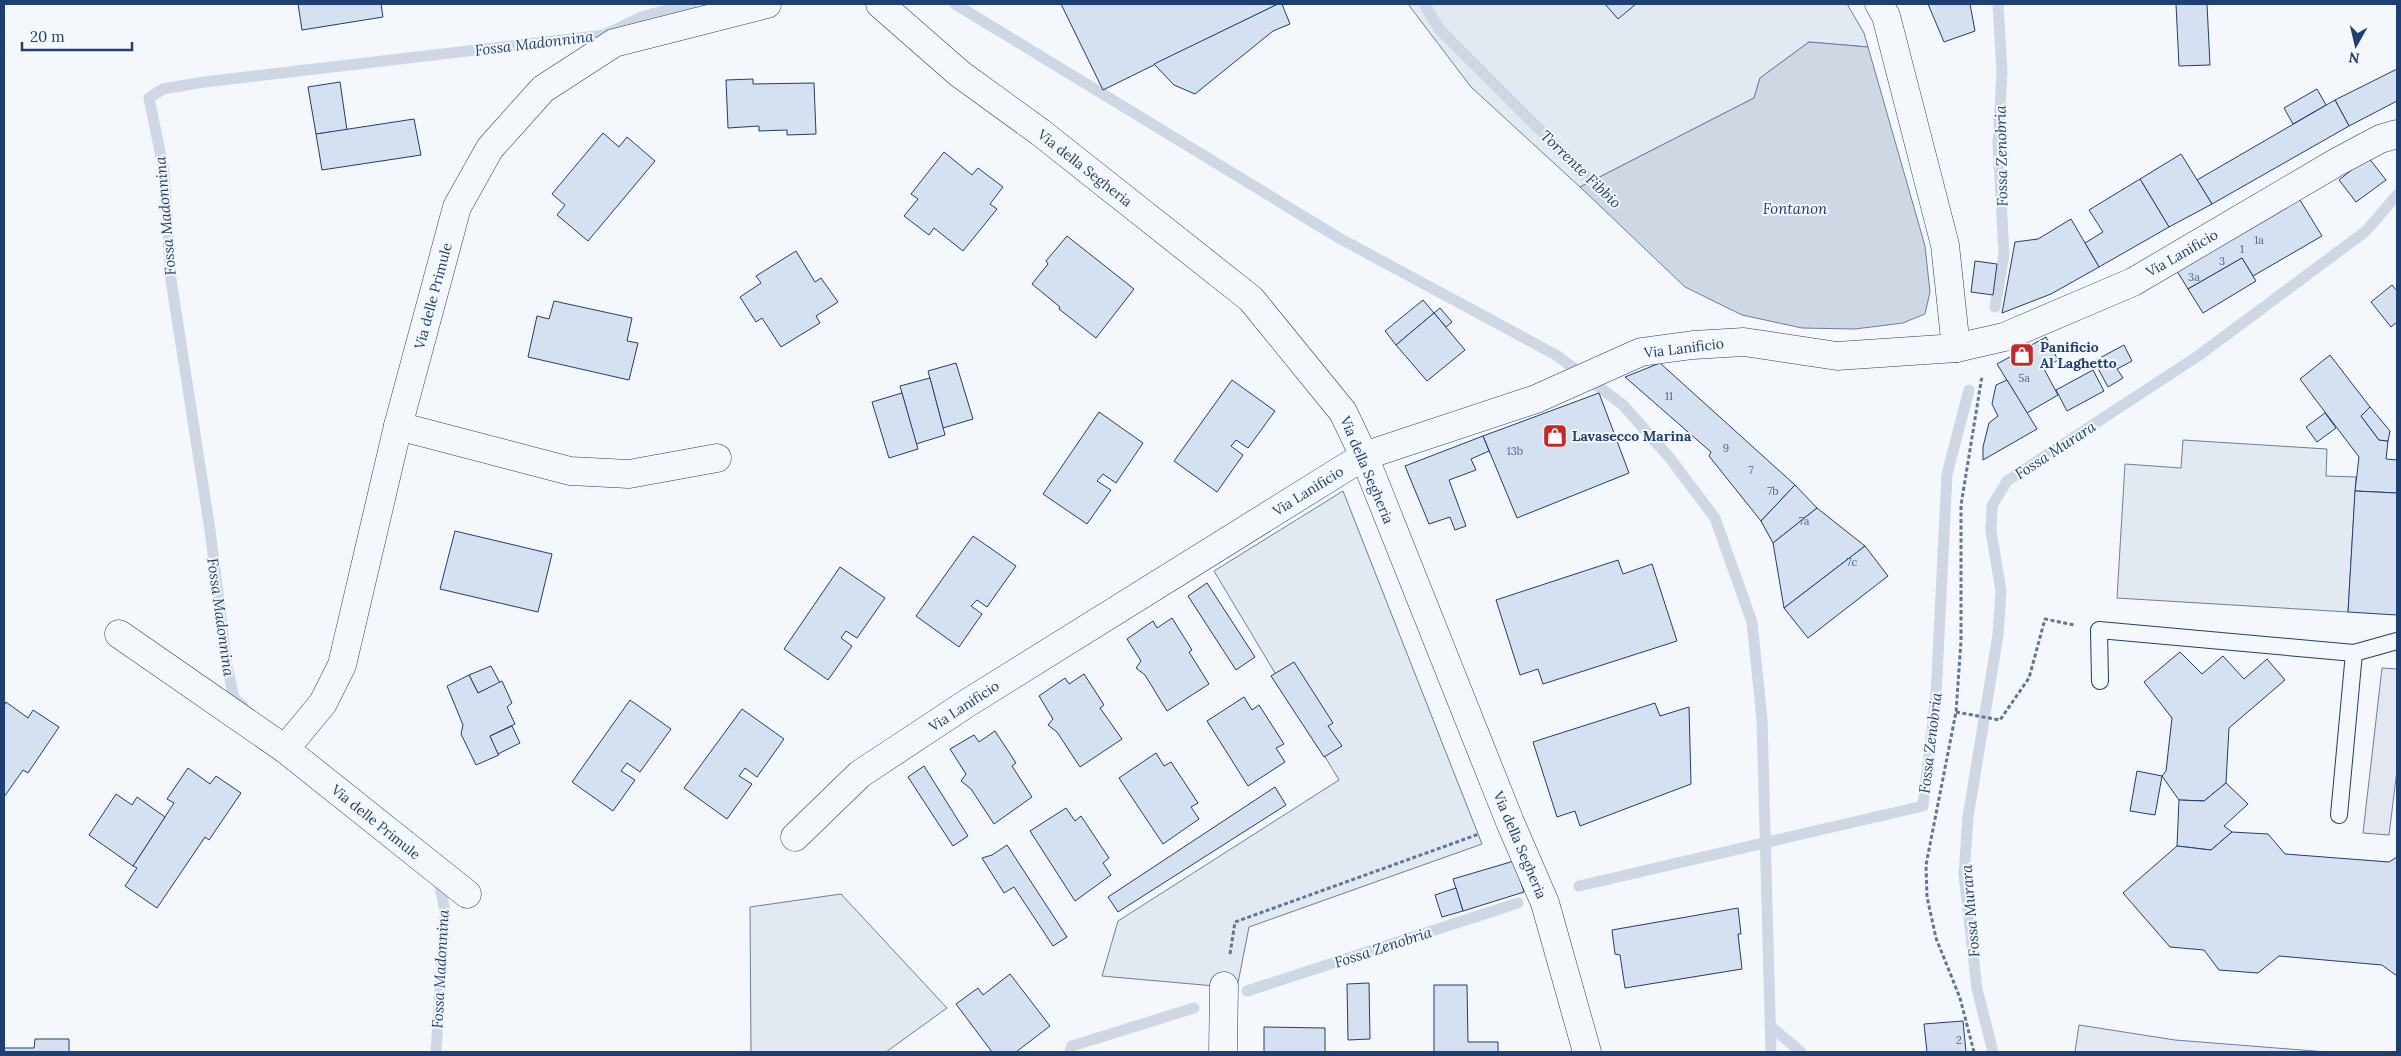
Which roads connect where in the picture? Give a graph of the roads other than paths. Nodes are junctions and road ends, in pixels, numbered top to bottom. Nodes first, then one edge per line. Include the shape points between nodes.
1 (767, 4) edge
2 (880, 4) edge
3 (1879, 4) edge
4 (2397, 134) edge
5 (1968, 346) junction
6 (398, 426) junction
7 (1364, 456) junction
8 (716, 458) dead end
9 (120, 634) dead end
10 (2397, 641) edge
11 (2354, 653) junction
12 (2100, 681) dead end
13 (285, 749) junction
14 (2338, 815) dead end
15 (796, 837) dead end
16 (467, 894) dead end
17 (1224, 986) road end
18 (1224, 1052) edge
19 (1587, 1052) edge

1 - 6 street, Via delle Primule via 614,43 543,89 490,148 457,207
2 - 7 street, Via della Segheria via 960,74 1040,132 1251,299 1343,412
3 - 5 street via 1886,16
4 - 5 street, Via Lanificio via 2380,139 2337,162 2133,282 2004,336
5 - 7 street, Via Lanificio via 1837,356 1744,342 1641,352 1536,398
6 - 8 street via 570,471 629,474
6 - 13 street, Via delle Primule via 342,665 323,703
7 - 15 street, Via Lanificio via 969,702 868,769
7 - 19 street, Via della Segheria via 1545,902
9 - 13 street, Via delle Primule
10 - 11 lane
11 - 12 lane via 2099,630
11 - 14 lane
13 - 16 street, Via delle Primule
17 - 18 street

